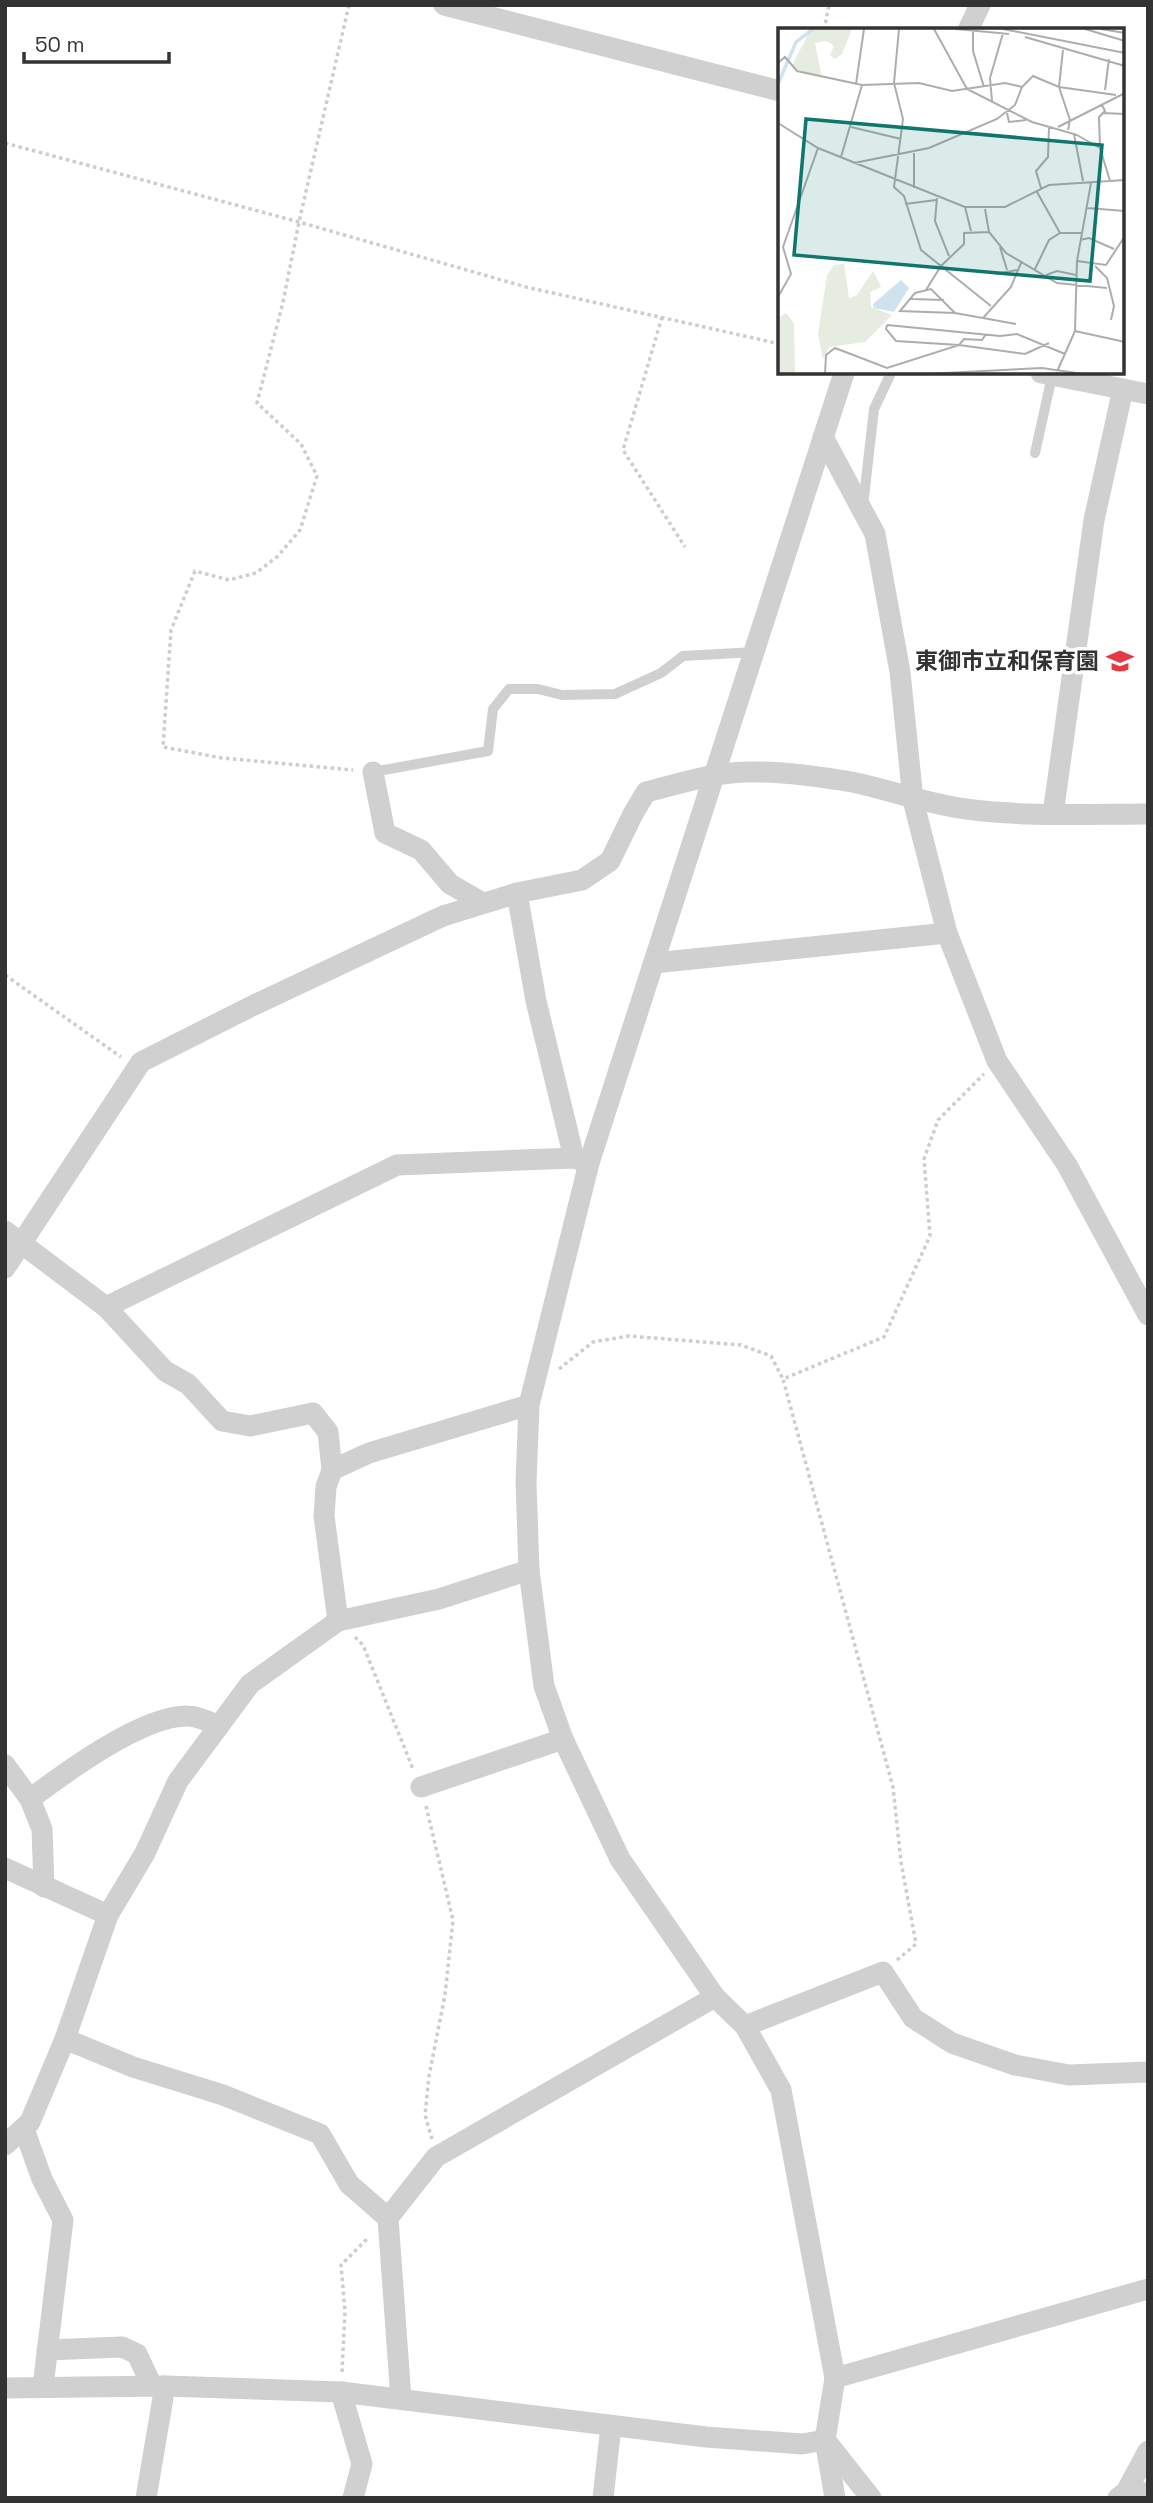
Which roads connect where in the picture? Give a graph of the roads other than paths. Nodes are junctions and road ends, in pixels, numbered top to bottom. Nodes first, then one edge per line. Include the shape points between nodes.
1 (444, 5) edge
2 (980, 5) edge
3 (969, 28) edge
4 (778, 90) edge
5 (844, 374) edge
6 (891, 374) edge
7 (1047, 374) edge
8 (1123, 389) junction
9 (1148, 394) edge
10 (823, 438) junction
11 (1035, 453) dead end
12 (863, 510) junction
13 (755, 652) junction
14 (373, 772) joint
15 (716, 775) junction
16 (914, 800) junction
17 (1053, 814) junction
18 (1148, 814) edge
19 (517, 893) junction
20 (483, 903) junction
21 (947, 933) junction
22 (654, 963) junction
23 (581, 1161) junction
24 (14, 1236) edge
25 (5, 1268) edge
26 (106, 1307) junction
27 (1148, 1315) edge
28 (532, 1395) junction
29 (332, 1470) junction
30 (529, 1570) junction
31 (338, 1621) junction
32 (219, 1726) junction
33 (563, 1739) junction
34 (5, 1765) edge
35 (421, 1787) road end
36 (30, 1799) junction
37 (5, 1868) edge
38 (44, 1886) junction
39 (108, 1915) junction
40 (715, 1997) junction
41 (745, 2026) junction
42 (65, 2039) junction
43 (1148, 2072) edge
44 (24, 2129) junction
45 (5, 2145) edge
46 (388, 2218) junction
47 (1148, 2289) edge
48 (47, 2350) junction
49 (835, 2378) junction
50 (159, 2386) junction
51 (5, 2388) edge
52 (43, 2388) junction
53 (341, 2392) junction
54 (401, 2399) junction
55 (611, 2426) junction
56 (825, 2440) junction
57 (1148, 2451) edge
58 (1148, 2493) edge
59 (1122, 2495) edge
60 (146, 2498) edge
61 (353, 2498) edge
62 (603, 2498) edge
63 (835, 2498) edge
64 (871, 2498) edge

1 - 4 street
2 - 3 street
5 - 10 street
6 - 12 lane via 874,409
7 - 8 street
7 - 11 lane
8 - 9 street
8 - 17 street via 1094,520
10 - 12 street
10 - 13 street
12 - 16 street via 875,534 895,645
13 - 14 lane via 683,656 661,673 615,694 509,690 493,709 488,751
13 - 15 street
14 - 20 street via 386,833 421,850 450,884
15 - 16 street via 786,773 854,783
15 - 19 street via 646,792 610,861 582,880
15 - 22 street
16 - 17 street via 967,810
16 - 21 street
17 - 18 street
19 - 20 street
19 - 23 street via 536,1001
20 - 24 street via 443,916 141,1062
21 - 22 street
21 - 27 street via 998,1061 1067,1165
22 - 23 street
23 - 26 street via 397,1165
23 - 28 street
24 - 25 street
24 - 26 street
26 - 29 street via 165,1371 188,1384 222,1420 250,1426 313,1413 328,1432
28 - 29 street
28 - 30 street via 526,1482
29 - 31 street via 324,1516
30 - 31 street via 439,1599
30 - 33 street via 544,1686
31 - 32 street via 250,1684
32 - 36 street via 191,1715 168,1717 82,1761
32 - 39 street via 178,1781 145,1853
33 - 35 street
33 - 40 street via 620,1859
34 - 36 street
36 - 38 street via 42,1829
37 - 38 street
38 - 39 street
39 - 42 street
40 - 41 street
40 - 46 street via 436,2157
41 - 43 street via 883,1972 913,2018 952,2043 1015,2065 1069,2075
41 - 49 street via 780,2090
42 - 44 street
42 - 46 street via 320,2134 349,2185
44 - 45 street
44 - 48 street via 63,2220
46 - 54 street
47 - 49 street
48 - 50 street via 122,2347 137,2354
48 - 52 street
49 - 56 street
50 - 52 street
50 - 53 street
50 - 60 street
51 - 52 street
53 - 54 street
53 - 61 street via 362,2464
54 - 55 street
55 - 56 street via 802,2444
55 - 62 street
56 - 63 street
56 - 64 street
57 - 59 street
58 - 59 street

